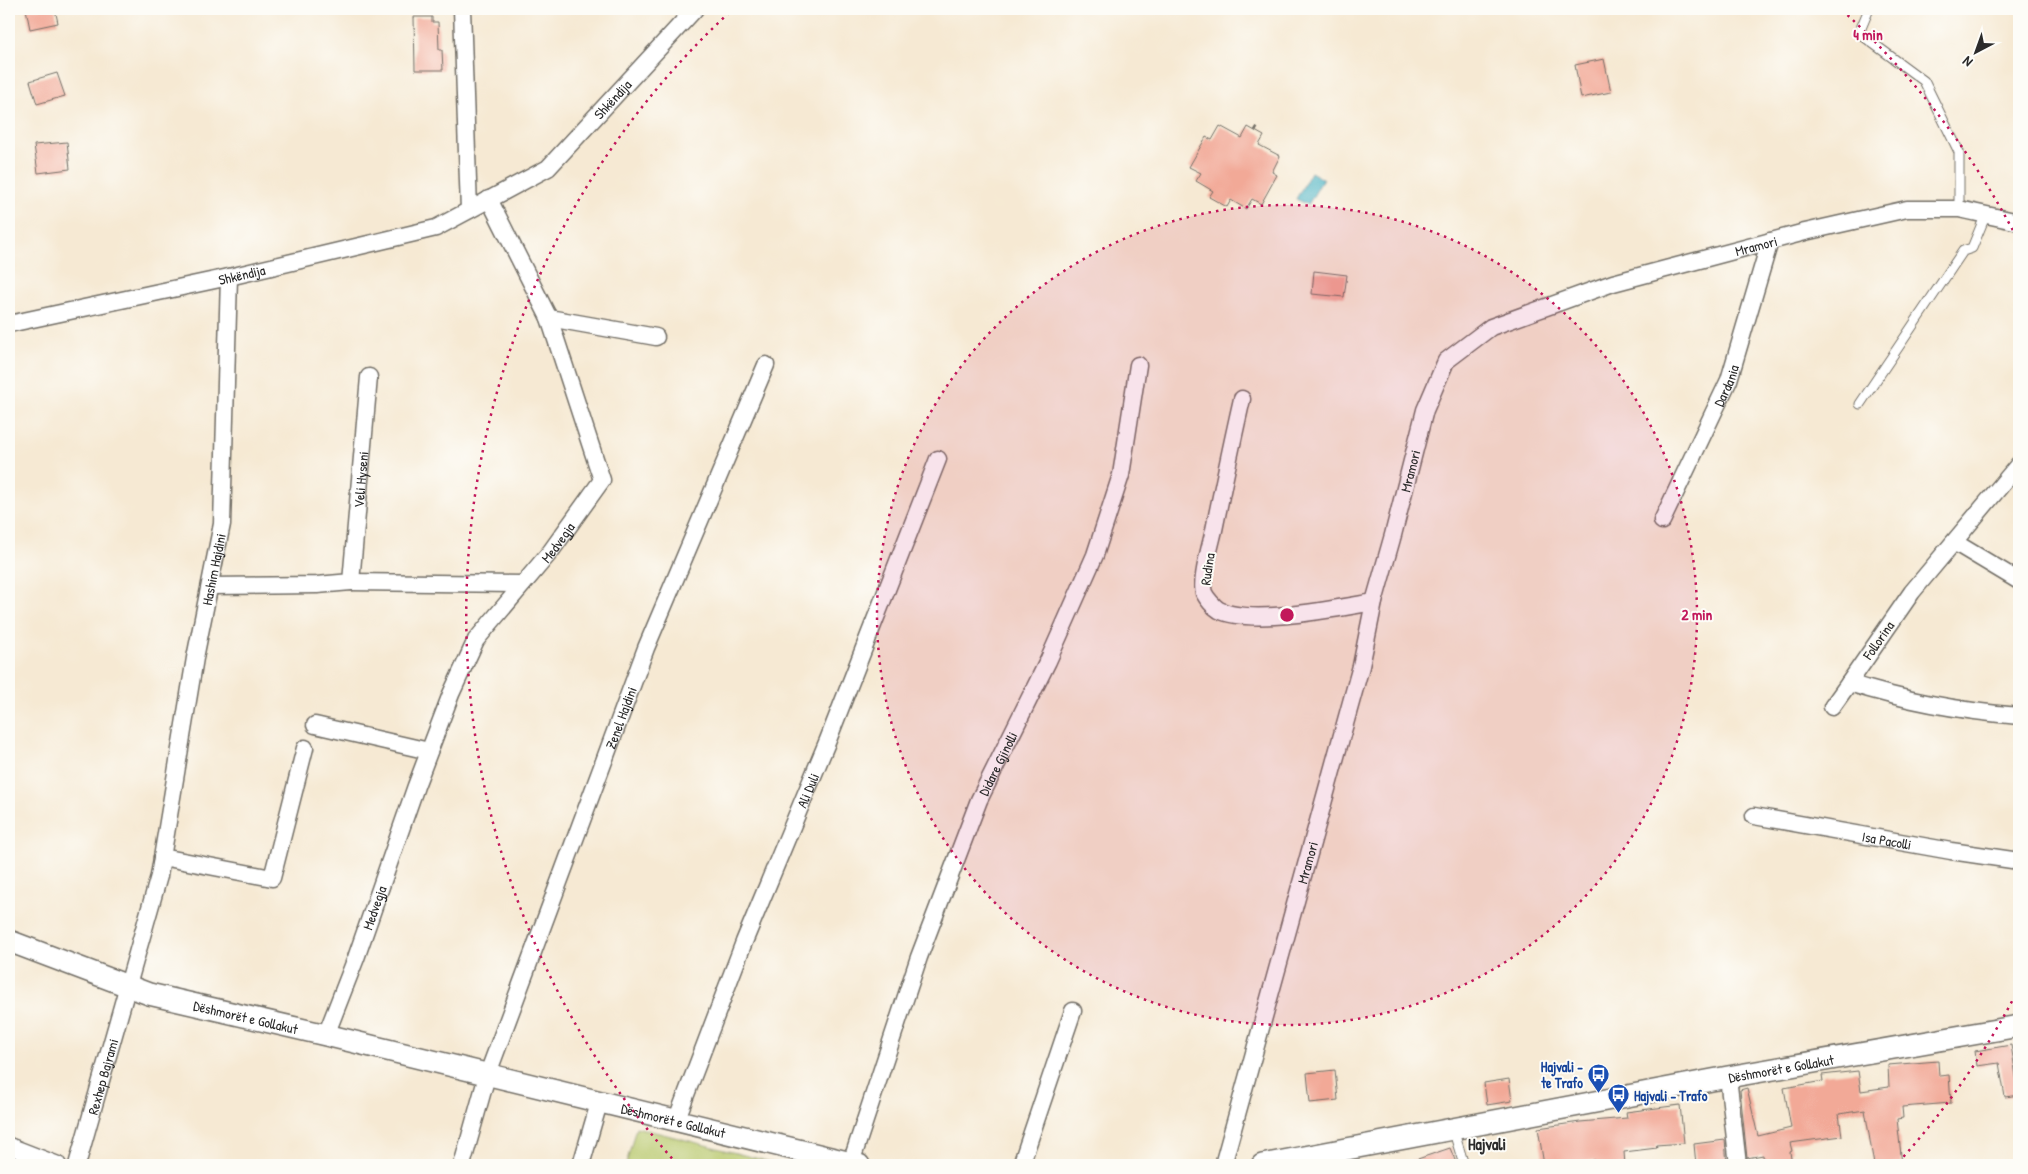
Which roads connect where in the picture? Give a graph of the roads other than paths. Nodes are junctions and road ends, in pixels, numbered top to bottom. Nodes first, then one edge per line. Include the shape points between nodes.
1 (462, 9) edge
2 (695, 9) edge
3 (1869, 9) edge
4 (489, 200) junction
5 (469, 210) junction
6 (1959, 210) junction
7 (1986, 214) junction
8 (2019, 222) edge
9 (1770, 241) junction
10 (229, 277) junction
11 (549, 318) junction
12 (9, 324) edge
13 (656, 337) dead end
14 (766, 365) dead end
15 (1138, 365) dead end
16 (369, 377) dead end
17 (1242, 400) dead end
18 (1860, 404) dead end
19 (938, 459) dead end
20 (2019, 464) edge
21 (1662, 521) dead end
22 (1954, 542) junction
23 (2019, 581) edge
24 (351, 582) junction
25 (523, 584) junction
26 (210, 586) junction
27 (1374, 602) junction
28 (1849, 682) junction
29 (1832, 707) dead end
30 (2019, 716) edge
31 (315, 725) dead end
32 (305, 748) dead end
33 (429, 751) junction
34 (1754, 816) dead end
35 (162, 857) junction
36 (2019, 861) edge
37 (9, 941) edge
38 (129, 987) junction
39 (1074, 1011) dead end
40 (2019, 1026) edge
41 (326, 1035) junction
42 (488, 1076) junction
43 (1728, 1077) junction
44 (599, 1103) junction
45 (676, 1121) junction
46 (1453, 1128) junction
47 (9, 1146) edge
48 (855, 1164) edge
49 (58, 1165) edge
50 (77, 1165) edge
51 (462, 1165) edge
52 (581, 1165) edge
53 (1021, 1165) edge
54 (1224, 1165) edge
55 (1262, 1165) edge
56 (1464, 1165) edge
57 (1738, 1165) edge

1 - 5 street
2 - 4 street, Shkëndija via 548,168
3 - 6 lane via 1859,33 1924,81 1959,152
4 - 5 street, Shkëndija
4 - 11 street, Medvegja
5 - 10 street, Shkëndija via 436,228
6 - 7 street, Mramori
6 - 9 street, Mramori via 1907,209
7 - 8 street, Mramori
7 - 18 lane via 1972,248 1963,251
9 - 21 street, Dardania via 1729,380
9 - 27 street, Mramori via 1613,283 1491,327 1446,361 1424,410
10 - 12 street, Shkëndija
10 - 26 street, Hashim Hajdini via 222,524
11 - 13 street
11 - 25 street, Medvegja via 602,480
14 - 42 street, Zenel Hajdini via 646,648
15 - 48 street, Didare Gjinolli via 1121,475 1095,555 1048,661 979,800 919,958
16 - 24 street, Veli Hyseni
17 - 27 street, Rudina via 1206,562 1204,592 1210,602 1218,610 1237,616 1263,616
19 - 45 street, Ali Duli via 828,740 744,942
20 - 22 street, Follorina
22 - 23 street
22 - 28 street, Follorina via 1912,592
24 - 25 street
24 - 26 street
25 - 33 street, Medvegja via 476,640
26 - 35 street, Hashim Hajdini
27 - 54 street, Mramori via 1361,666
28 - 29 street, Follorina
28 - 30 street via 1920,703 1968,712
31 - 33 street
32 - 35 street via 272,878
33 - 41 street, Medvegja
34 - 36 street, Isa Pacolli
35 - 38 street, Hashim Hajdini
37 - 38 street, Dëshmorët e Gollakut
38 - 41 street, Dëshmorët e Gollakut
38 - 50 street, Rexhep Bajrami
39 - 53 street
40 - 43 street, Dëshmorët e Gollakut
41 - 42 street, Dëshmorët e Gollakut
42 - 44 street, Dëshmorët e Gollakut
42 - 51 street
43 - 46 street, Dëshmorët e Gollakut
43 - 57 street
44 - 45 street, Dëshmorët e Gollakut
44 - 52 street
45 - 48 street, Dëshmorët e Gollakut
46 - 55 street, Dëshmorët e Gollakut
46 - 56 lane
47 - 49 street

